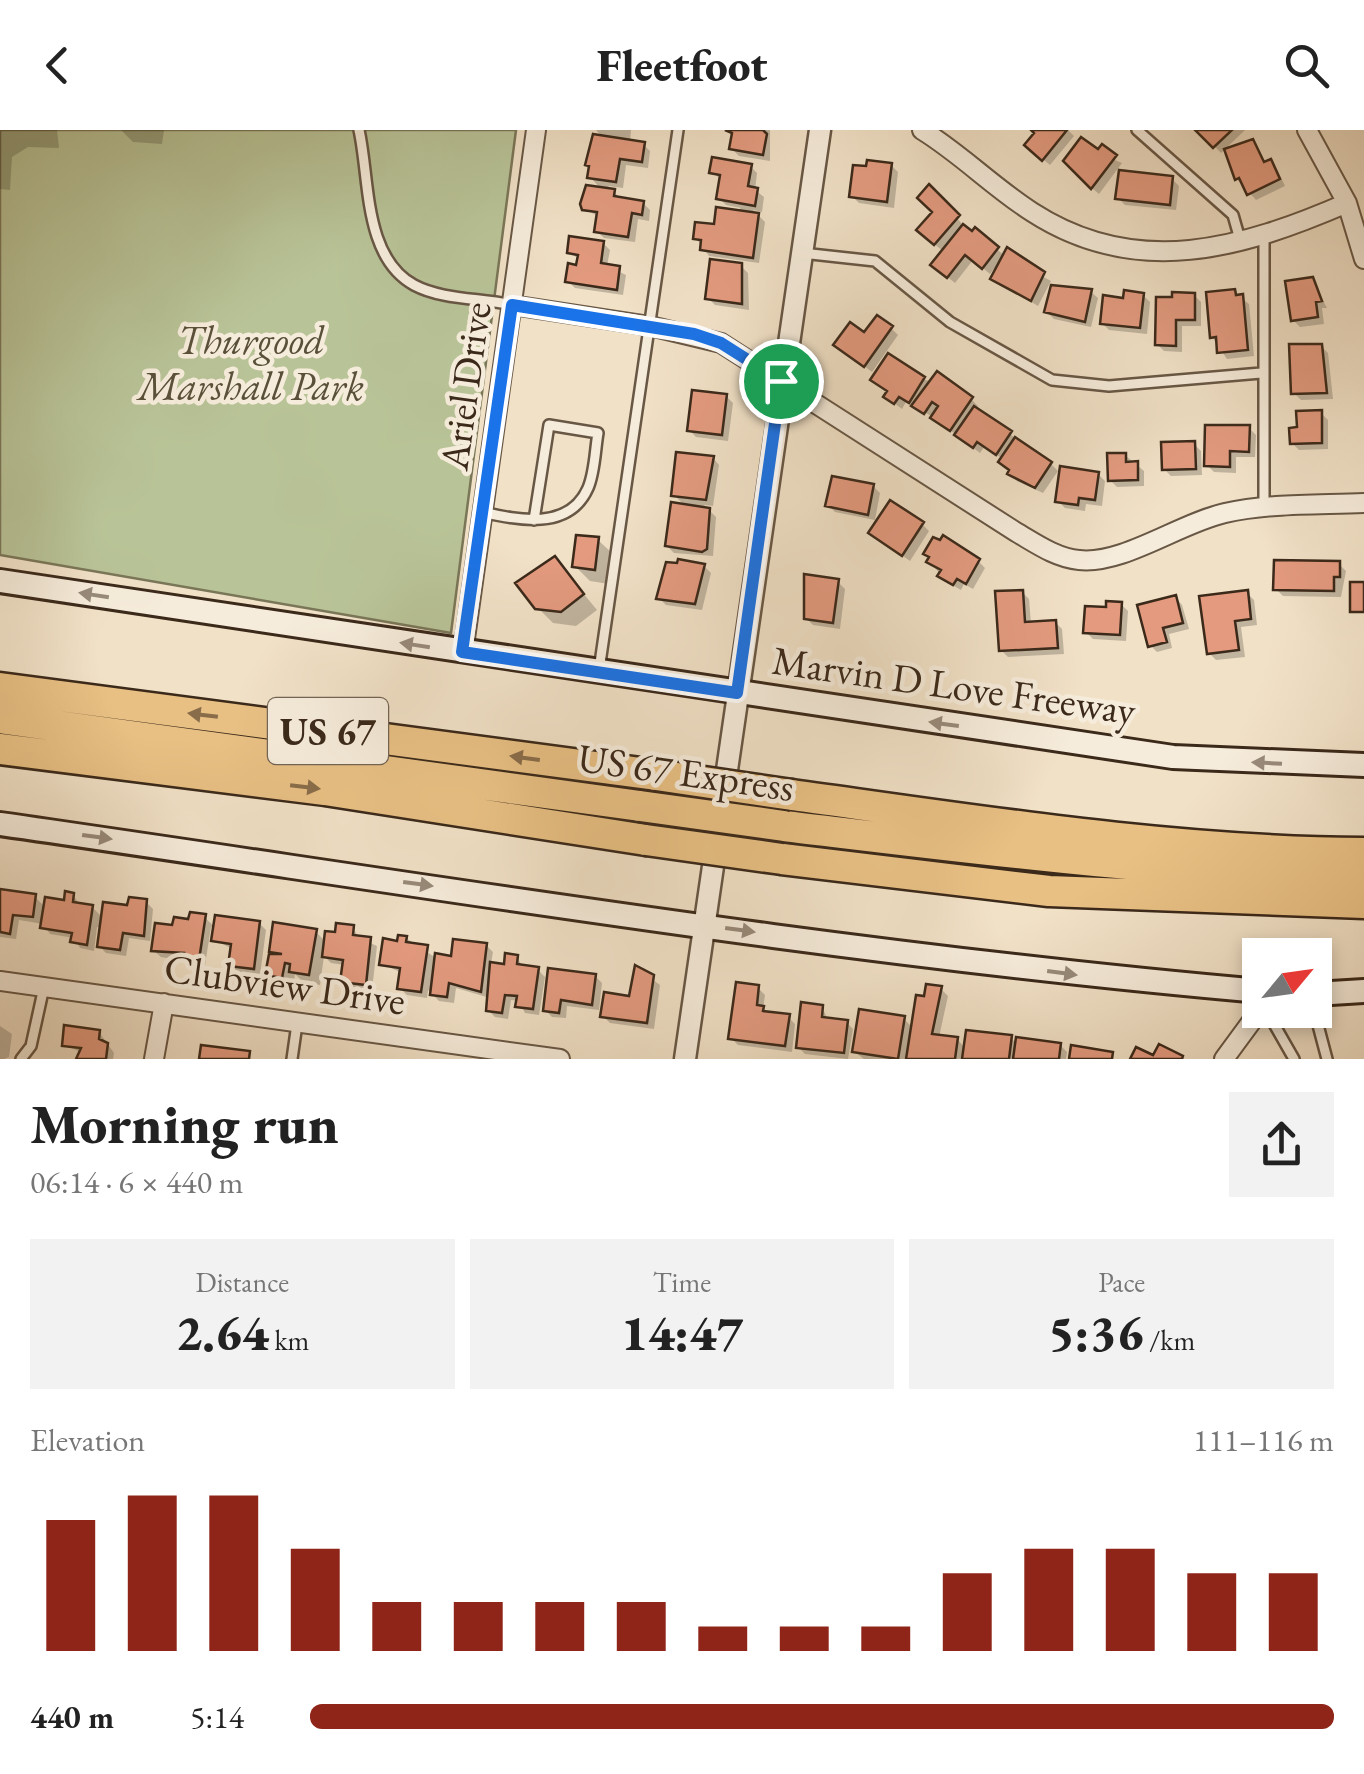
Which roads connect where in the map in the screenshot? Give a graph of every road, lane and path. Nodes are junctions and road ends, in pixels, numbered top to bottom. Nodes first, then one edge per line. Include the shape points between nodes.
1 (360, 130) edge
2 (536, 130) edge
3 (678, 130) edge
4 (820, 130) edge
5 (922, 130) edge
6 (1137, 130) edge
7 (1307, 130) edge
8 (1347, 202) junction
9 (1264, 237) junction
10 (1242, 244) junction
11 (801, 253) junction
12 (1364, 259) edge
13 (512, 305) junction
14 (650, 326) junction
15 (1261, 373) junction
16 (781, 381) junction
17 (1364, 503) edge
18 (1264, 507) junction
19 (482, 512) junction
20 (534, 520) junction
21 (0, 581) edge
22 (462, 652) junction
23 (599, 673) junction
24 (0, 688) edge
25 (737, 693) junction
26 (0, 718) edge
27 (0, 750) edge
28 (1364, 765) edge
29 (0, 824) edge
30 (1364, 853) edge
31 (1364, 876) edge
32 (1364, 903) edge
33 (704, 925) junction
34 (0, 981) edge
35 (44, 987) junction
36 (1242, 989) edge
37 (1364, 991) edge
38 (1332, 993) edge
39 (164, 1003) junction
40 (298, 1021) junction
41 (1249, 1028) edge
42 (1274, 1028) edge
43 (1319, 1028) edge
44 (434, 1040) junction
45 (552, 1058) edge
46 (21, 1059) edge
47 (154, 1059) edge
48 (292, 1059) edge
49 (430, 1059) edge
50 (685, 1059) edge
51 (1224, 1059) edge
52 (1294, 1059) edge
53 (1327, 1059) edge

1 - 13 lane via 374,227 400,274 439,293
2 - 13 street, Ariel Drive
3 - 14 lane
4 - 11 street
5 - 10 street via 1062,230 1161,252
6 - 10 lane via 1233,215
7 - 8 street
8 - 9 street
8 - 12 street
9 - 10 street
9 - 15 lane
11 - 15 lane via 874,261 950,322 1052,380 1109,386
11 - 16 street
13 - 14 street
13 - 19 street, Ariel Drive
14 - 16 street via 721,343
14 - 23 lane
15 - 18 lane
16 - 18 street via 1016,532 1080,560 1128,550 1188,522
16 - 25 street
17 - 18 street
19 - 20 lane
19 - 22 street, Ariel Drive
20 - 20 lane via 550,424 598,433 588,489 548,522
22 -> 21 main road, Marvin D Love Freeway
22 - 23 main road, Marvin D Love Freeway
23 - 25 main road, Marvin D Love Freeway
30 -> 24 highway, US 67, bridge via 1056,831
28 -> 25 main road, Marvin D Love Freeway via 1173,758
25 - 33 street
26 - 31 highway, US 67 Express, bridge via 1086,862
27 -> 32 highway, US 67, bridge via 1048,891
29 -> 33 main road
33 -> 36 main road via 1082,976
33 - 50 street
34 - 35 street, Clubview Drive
35 - 39 street, Clubview Drive
35 - 46 lane
37 - 38 main road
39 - 40 street, Clubview Drive
39 - 47 street
40 - 44 street, Clubview Drive
40 - 48 lane
41 - 51 street
42 - 52 lane
43 - 53 lane
44 - 45 street, Clubview Drive
44 - 49 street

